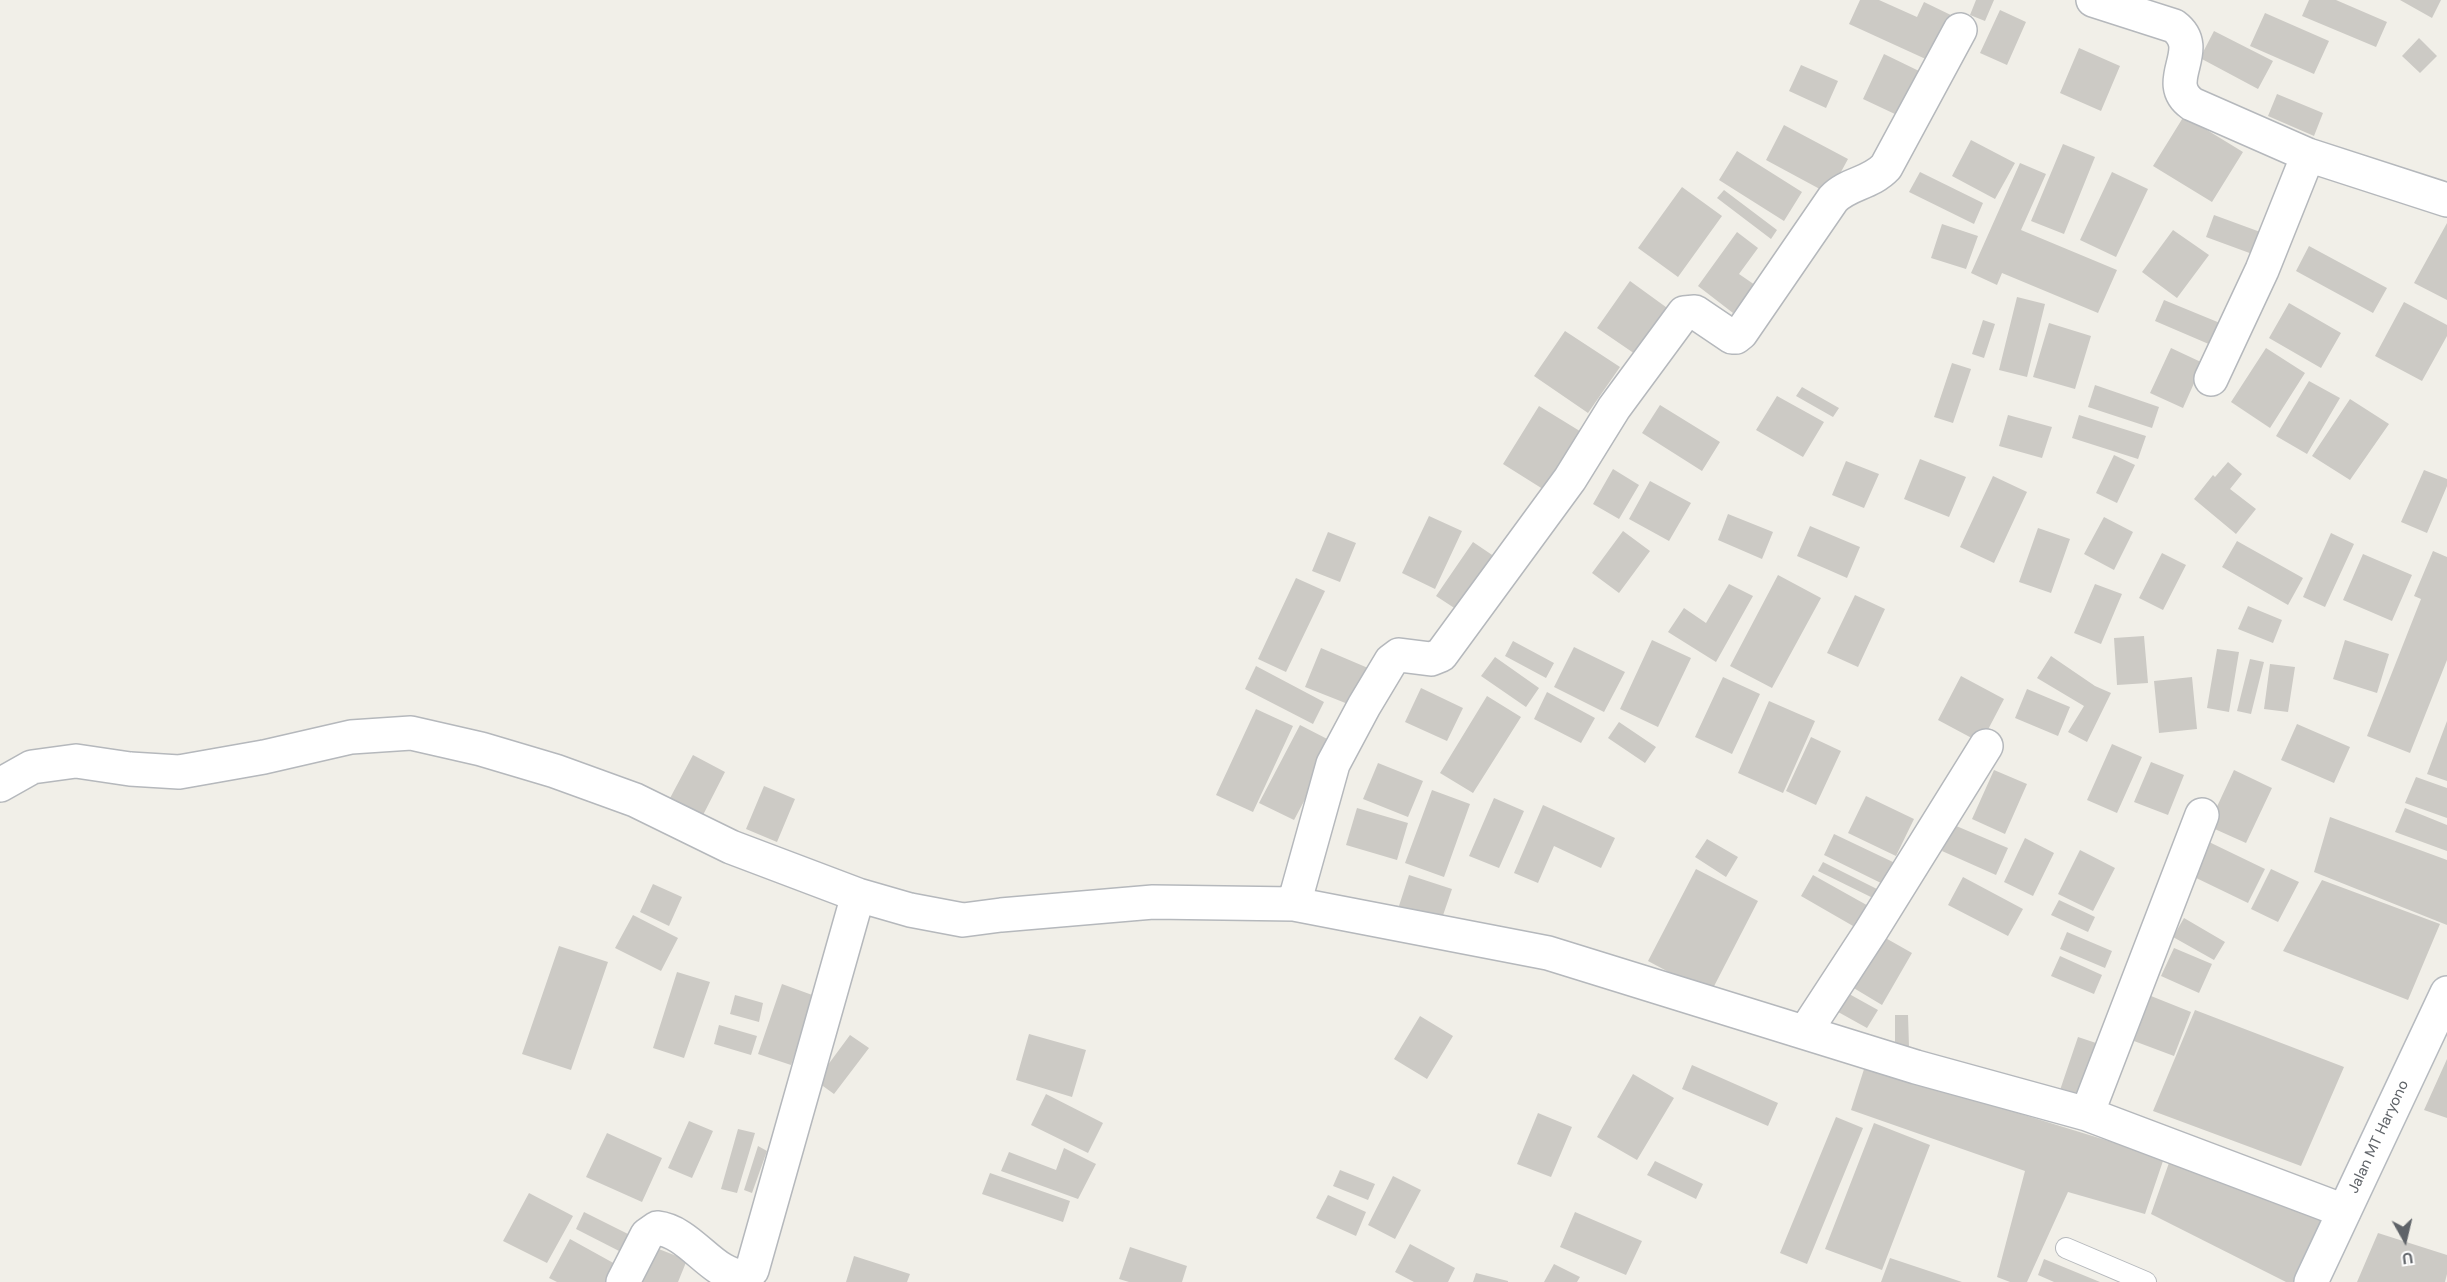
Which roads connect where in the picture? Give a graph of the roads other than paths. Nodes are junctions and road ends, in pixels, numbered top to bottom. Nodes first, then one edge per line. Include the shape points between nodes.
1 (2093, 0) edge
2 (1960, 30) dead end
3 (2308, 154) junction
4 (2447, 200) edge
5 (2211, 379) dead end
6 (1986, 746) dead end
7 (0, 784) edge
8 (2202, 815) dead end
9 (858, 896) junction
10 (1294, 904) junction
11 (2447, 993) edge
12 (1805, 1032) junction
13 (2087, 1114) junction
14 (2343, 1211) junction
15 (2066, 1248) dead end
16 (623, 1282) edge
17 (2146, 1282) edge
18 (2311, 1282) edge

1 - 3 street via 2181,31 2187,45 2179,90 2192,104
2 - 10 street via 1886,167 1878,175 1839,192 1741,333 1732,337 1695,312 1684,313 1614,408 1570,479 1441,655 1431,659 1399,655 1391,661 1333,764
3 - 4 street
3 - 5 street via 2262,270
6 - 12 street
7 - 9 street via 32,767 76,761 178,772 351,737 411,734 482,749 555,771 635,800 731,846
8 - 13 street
9 - 10 street via 963,920 1153,902
9 - 16 street via 752,1270 745,1276 726,1272 678,1235 657,1228 647,1235
10 - 12 street via 1548,953
11 - 14 street, Jalan MT Haryono
12 - 13 street
13 - 14 street
14 - 18 street, Jalan MT Haryono
15 - 17 lane

